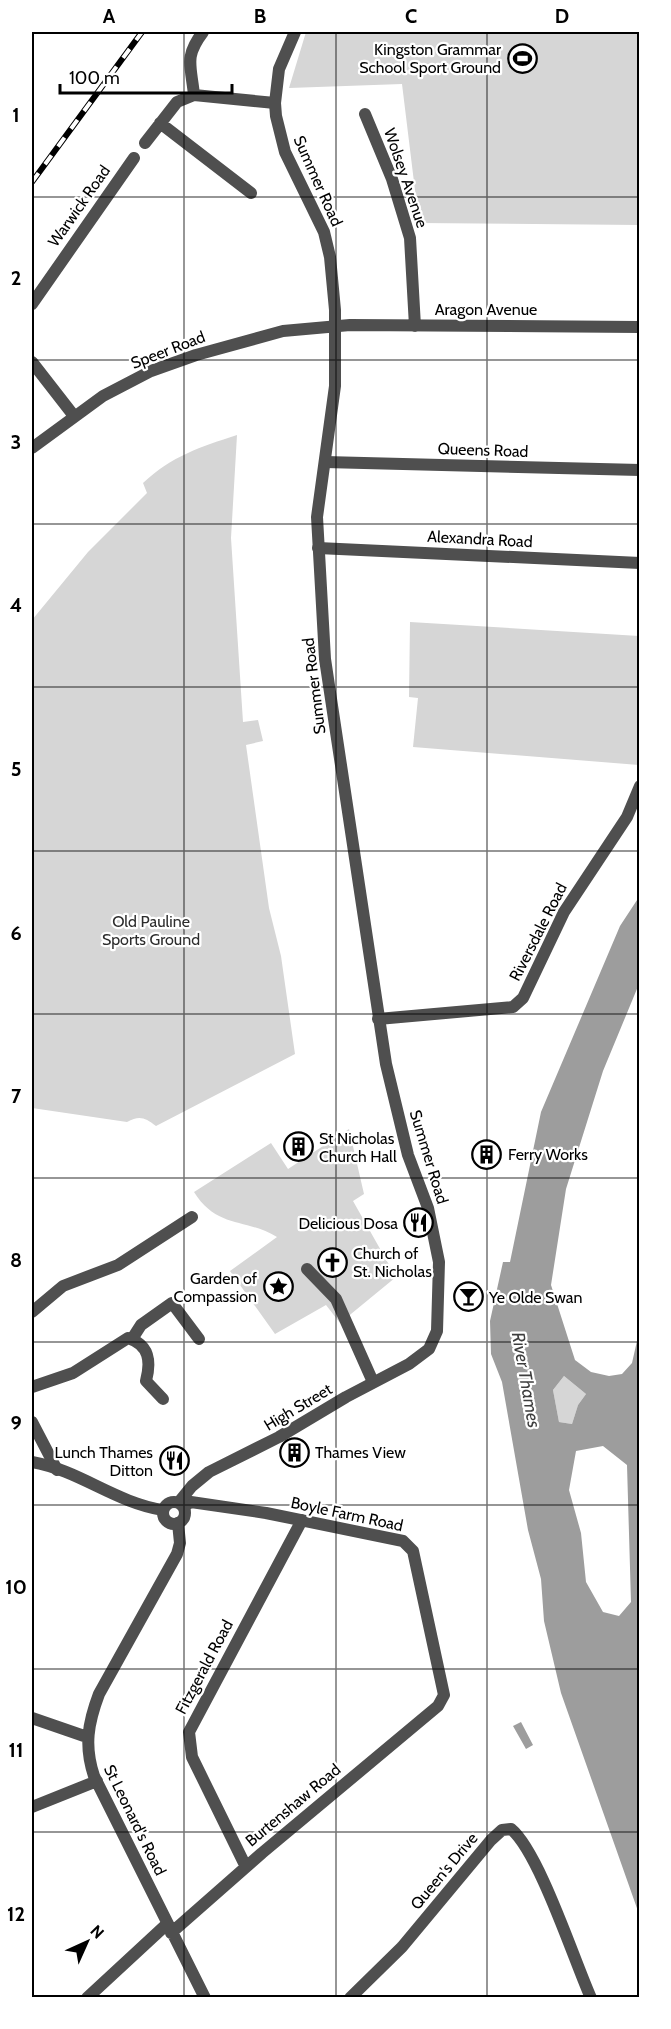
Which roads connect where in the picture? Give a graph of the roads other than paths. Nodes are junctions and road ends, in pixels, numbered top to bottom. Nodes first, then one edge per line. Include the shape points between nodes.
1 (203, 32) edge
2 (295, 32) edge
3 (194, 95) junction
4 (275, 104) junction
5 (365, 114) dead end
6 (160, 123) junction
7 (145, 143) dead end
8 (134, 158) dead end
9 (251, 193) dead end
10 (32, 304) edge
11 (333, 326) junction
12 (415, 326) junction
13 (639, 327) edge
14 (32, 362) edge
15 (74, 416) junction
16 (32, 448) edge
17 (326, 462) junction
18 (639, 470) edge
19 (318, 548) junction
20 (639, 563) edge
21 (639, 786) edge
22 (378, 1019) junction
23 (192, 1216) dead end
24 (307, 1269) dead end
25 (32, 1312) edge
26 (132, 1339) junction
27 (199, 1339) dead end
28 (434, 1340) joint
29 (373, 1382) junction
30 (32, 1387) edge
31 (163, 1399) dead end
32 (33, 1432) edge
33 (32, 1462) edge
34 (57, 1470) junction
35 (181, 1504) junction
36 (163, 1510) junction
37 (302, 1520) junction
38 (178, 1523) junction
39 (438, 1706) joint
40 (32, 1718) edge
41 (87, 1737) junction
42 (97, 1781) junction
43 (32, 1807) edge
44 (246, 1867) junction
45 (169, 1928) junction
46 (87, 1998) edge
47 (205, 1998) edge
48 (350, 1998) edge
49 (591, 1998) edge

1 - 3 street via 189,55
2 - 4 street, Summer Road via 279,69
3 - 4 street
3 - 6 street via 177,102
4 - 11 street, Summer Road via 285,153 324,232 330,257
5 - 12 street, Wolsey Avenue via 392,179 410,238
6 - 7 street
6 - 9 street
8 - 10 street, Warwick Road
11 - 12 street, Aragon Avenue
11 - 15 street, Speer Road via 283,331 196,355 151,371
11 - 17 street, Summer Road via 335,386
12 - 13 street, Aragon Avenue
14 - 15 street
15 - 16 street, Speer Road
17 - 18 street, Queens Road
17 - 19 street, Summer Road via 317,517
19 - 20 street, Alexandra Road
19 - 22 street, Summer Road via 326,669
21 - 22 street, Riversdale Road via 627,817 564,912 523,998 513,1007
22 - 28 street, Summer Road via 408,1155 423,1190 434,1234 440,1288
23 - 25 street via 118,1265 63,1286
24 - 29 street via 336,1299
26 - 27 street via 146,1321 172,1303
26 - 30 street via 118,1342 61,1379
26 - 31 street via 149,1356 146,1381
28 - 29 street, High Street via 429,1349 409,1364
29 - 35 street, High Street via 209,1473 192,1486
32 - 34 street
33 - 34 street
34 - 36 street via 103,1487 126,1501
35 - 36 street via 169,1502
35 - 37 street, Boyle Farm Road via 199,1503
35 - 38 street via 184,1518
36 - 38 street via 168,1522
37 - 39 street, Boyle Farm Road via 384,1535 411,1547 443,1689 443,1700
37 - 44 street, Fitzgerald Road via 189,1732 192,1757
38 - 41 street, St Leonard's Road via 177,1554 99,1694
39 - 44 street, Burtenshaw Road
40 - 41 street
41 - 42 street, St Leonard's Road via 89,1761
42 - 43 street
42 - 45 street, St Leonard's Road
44 - 45 street, Burtenshaw Road
45 - 46 street, Burtenshaw Road
45 - 47 street, St Leonard's Road
48 - 49 street, Queen's Drive via 402,1947 491,1840 502,1830 511,1829 524,1844 543,1884

